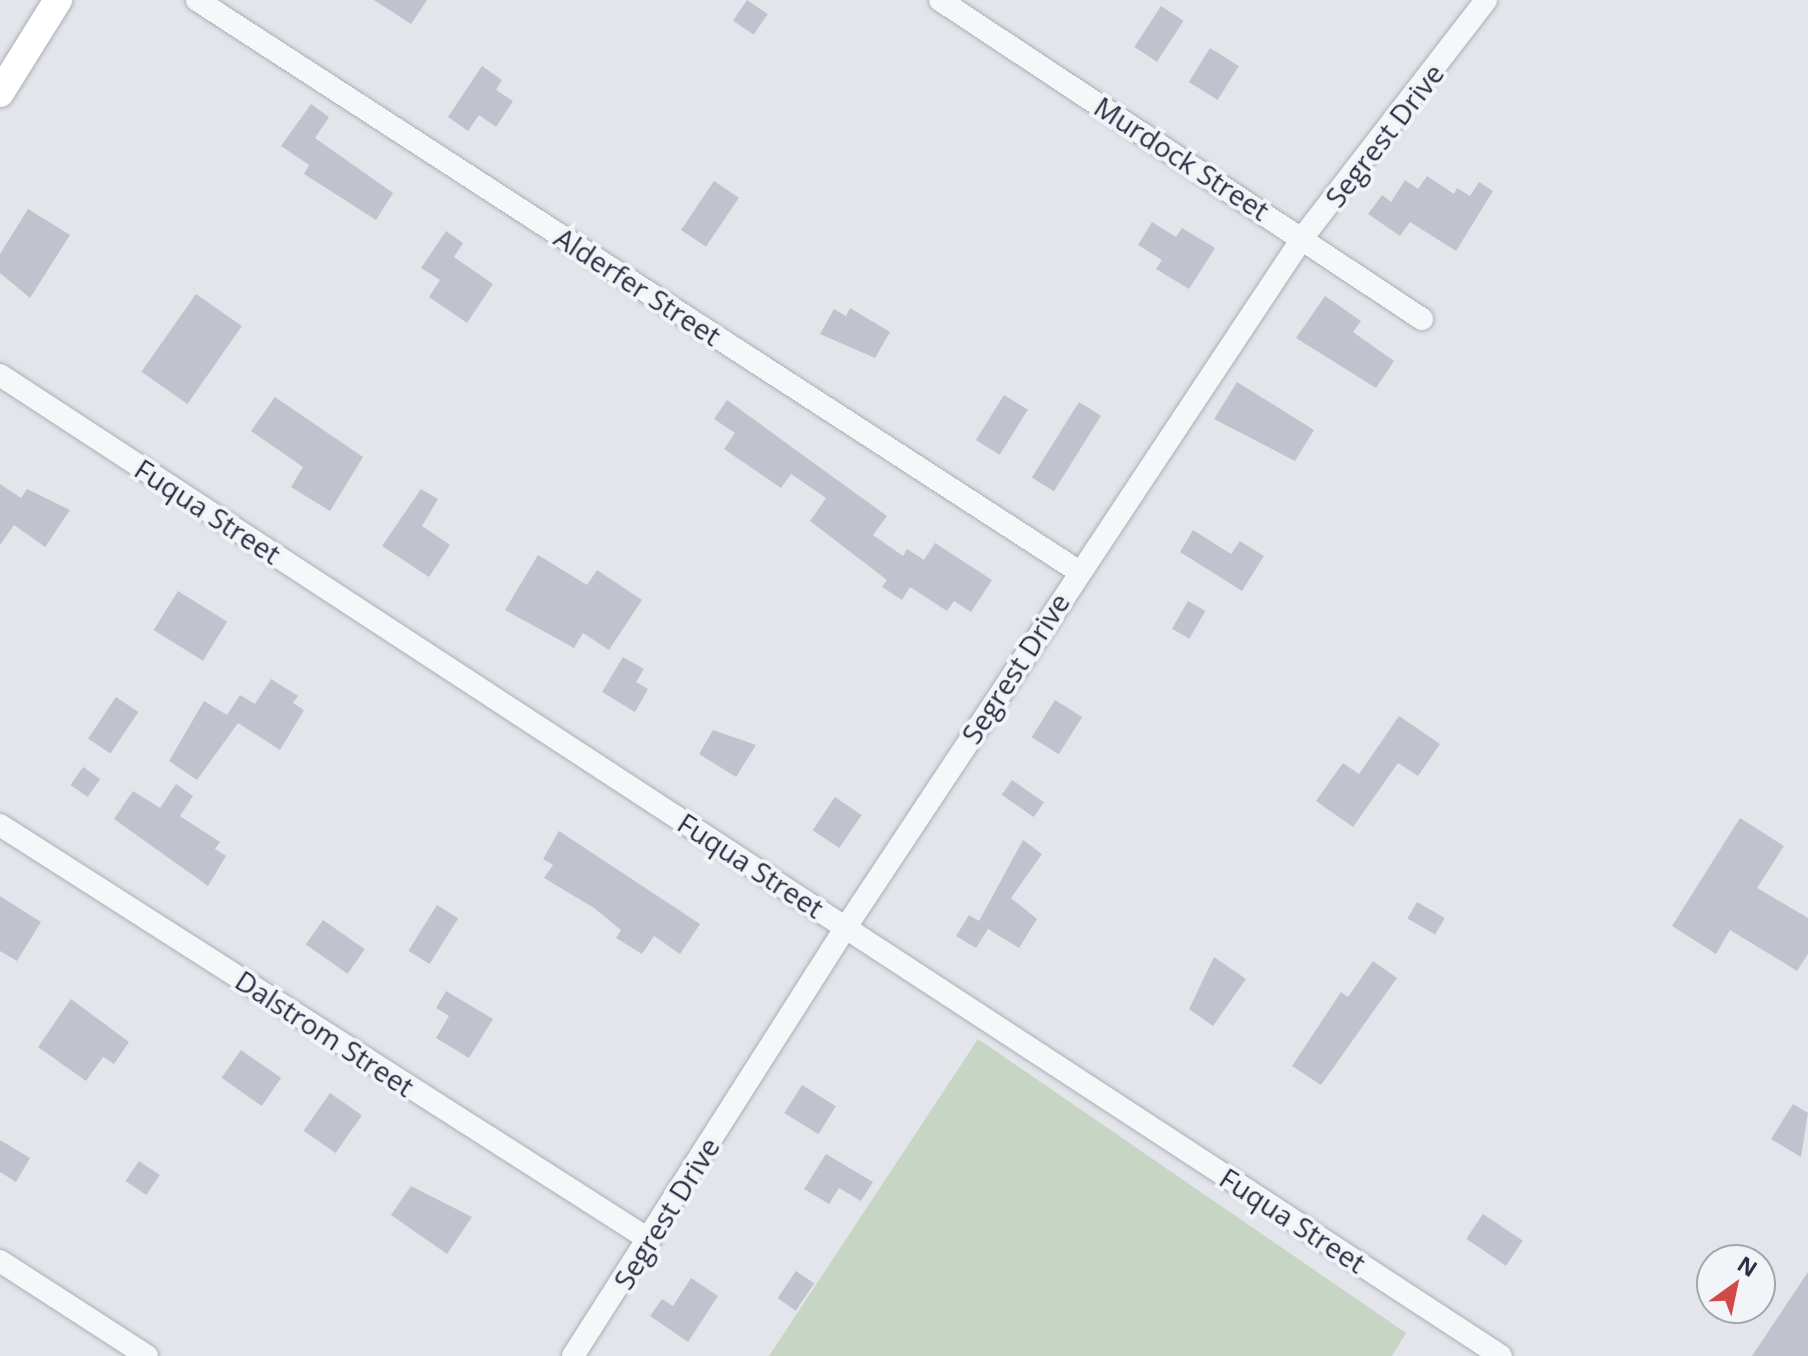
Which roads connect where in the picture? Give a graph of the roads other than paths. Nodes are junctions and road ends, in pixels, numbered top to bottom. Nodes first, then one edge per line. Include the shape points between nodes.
1 (58, 0) edge
2 (197, 0) edge
3 (940, 0) edge
4 (1486, 0) edge
5 (0, 93) edge
6 (1303, 237) junction
7 (1422, 319) dead end
8 (0, 375) edge
9 (1078, 571) junction
10 (0, 825) edge
11 (846, 927) junction
12 (650, 1240) junction
13 (0, 1261) edge
14 (147, 1356) edge
15 (573, 1356) edge
16 (1501, 1356) edge

1 - 5 main road
2 - 9 street, Alderfer Street
3 - 6 street, Murdock Street
4 - 6 street, Segrest Drive
6 - 7 street, Murdock Street
6 - 9 street, Segrest Drive
8 - 11 street, Fuqua Street
9 - 11 street, Segrest Drive
10 - 12 street, Dalstrom Street
11 - 12 street, Segrest Drive
11 - 16 street, Fuqua Street
12 - 15 street, Segrest Drive
13 - 14 street

